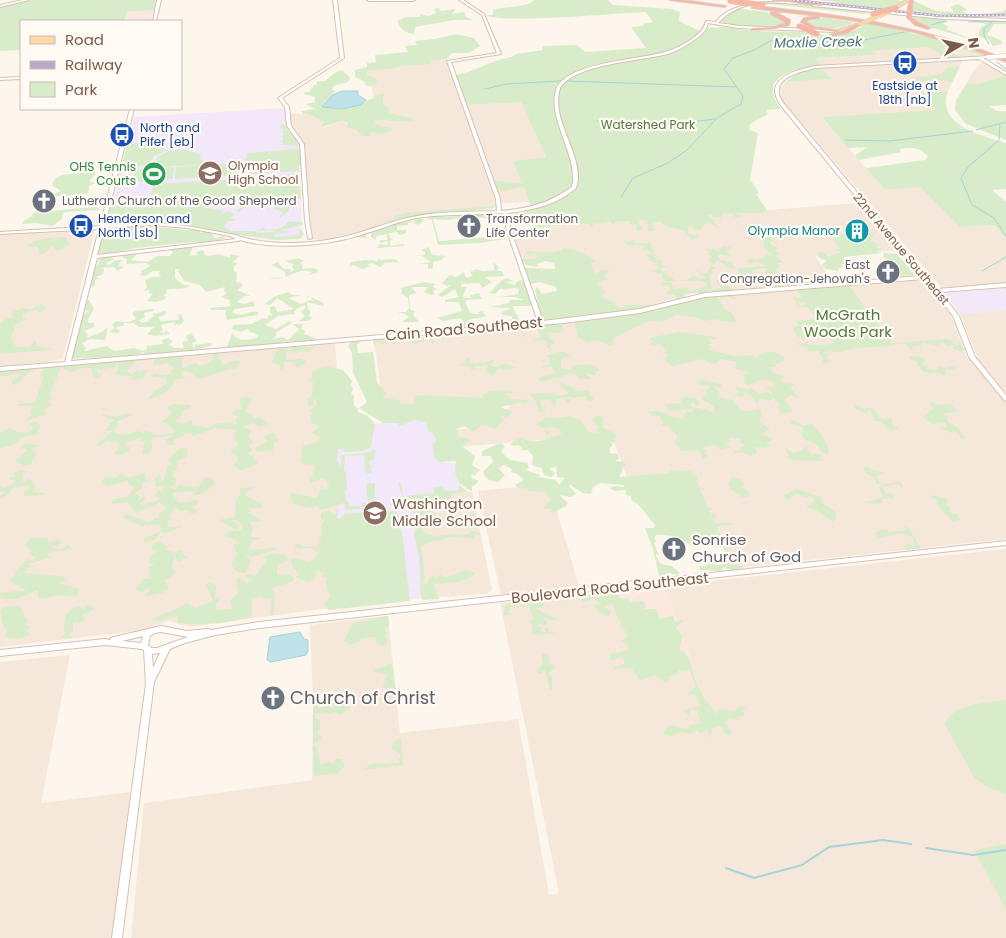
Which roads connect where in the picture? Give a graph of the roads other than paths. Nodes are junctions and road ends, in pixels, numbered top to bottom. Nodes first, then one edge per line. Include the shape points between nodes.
1 (27, 0) edge
2 (159, 0) edge
3 (335, 0) edge
4 (369, 0) edge
5 (413, 0) edge
6 (461, 0) edge
7 (672, 0) edge
8 (686, 0) edge
9 (702, 0) edge
10 (715, 0) edge
11 (775, 0) edge
12 (909, 0) edge
13 (731, 3) junction
14 (758, 4) edge
15 (821, 5) junction
16 (0, 6) edge
17 (897, 7) joint
18 (771, 12) junction
19 (722, 16) junction
20 (876, 16) junction
21 (154, 20) edge
22 (1006, 20) edge
23 (709, 23) junction
24 (717, 24) junction
25 (860, 24) junction
26 (733, 26) junction
27 (740, 27) junction
28 (753, 29) junction
29 (836, 31) junction
30 (702, 32) junction
31 (942, 37) junction
32 (1006, 56) edge
33 (980, 58) junction
34 (1006, 61) edge
35 (1006, 74) edge
36 (20, 78) edge
37 (0, 79) edge
38 (132, 110) edge
39 (502, 210) junction
40 (102, 226) junction
41 (0, 233) edge
42 (232, 236) junction
43 (240, 239) junction
44 (308, 240) junction
45 (94, 257) junction
46 (926, 277) junction
47 (1006, 285) edge
48 (938, 291) junction
49 (541, 323) junction
50 (68, 362) junction
51 (0, 369) edge
52 (1006, 399) edge
53 (1006, 543) edge
54 (154, 630) junction
55 (174, 632) junction
56 (214, 632) junction
57 (105, 642) junction
58 (146, 648) junction
59 (168, 648) junction
60 (0, 654) edge
61 (150, 684) junction
62 (117, 938) edge

1 - 16 street
2 - 21 street
3 - 44 street via 342,58 280,98 286,107 289,126 302,144
4 - 5 street
6 - 39 street via 483,15 498,54 451,59 450,62
7 - 18 highway
8 - 13 highway
9 - 13 highway
10 - 13 highway
11 - 15 highway
12 - 17 main road
12 - 32 highway, bridge via 909,17 917,24
13 - 14 highway, bridge
13 - 14 highway, bridge
14 - 15 street via 780,1
14 - 19 street via 738,5
14 - 20 highway
14 - 31 highway via 877,22
14 - 32 highway via 897,24 947,36
15 - 22 street via 944,18
17 - 20 highway, bridge
18 - 25 highway, bridge via 817,34 841,34
18 - 28 highway via 785,17 788,24 778,28
19 - 23 street
19 - 24 street
19 - 26 street via 723,22
20 - 25 main road, bridge
23 - 24 street
23 - 30 street
24 - 26 street
24 - 27 street
24 - 30 street
25 - 29 main road
26 - 27 street
27 - 28 street
28 - 29 street
29 - 31 highway via 810,27 803,21 814,17 834,18
30 - 39 street via 686,47 674,52 589,69 572,75 559,85 556,97 576,174 574,188 562,198 539,206
31 - 34 highway
32 - 33 street, bridge
33 - 35 street
33 - 46 street, 22nd Avenue Southeast via 808,68 778,84 776,95 783,106
36 - 37 street
38 - 40 street
39 - 44 street via 415,218 341,238
39 - 49 street
40 - 41 street
40 - 42 street via 169,225
40 - 45 street
42 - 43 street
42 - 44 street via 277,241
43 - 44 street via 274,243
43 - 45 street
45 - 50 street
46 - 48 street, 22nd Avenue Southeast
46 - 49 street, Cain Road Southeast via 705,295 627,314
47 - 48 street
48 - 52 street, 22nd Avenue Southeast via 956,316 972,357
49 - 50 street, Cain Road Southeast
50 - 51 street, Cain Road Southeast
53 - 56 street, Boulevard Road Southeast
54 - 55 street via 164,628
54 - 57 street
54 - 58 street via 145,637
55 - 56 street, Boulevard Road Southeast
55 - 59 street via 175,639
56 - 59 street, Boulevard Road Southeast
57 - 58 street
57 - 60 street
58 - 59 street via 154,652
58 - 61 street
59 - 61 street
61 - 62 street

